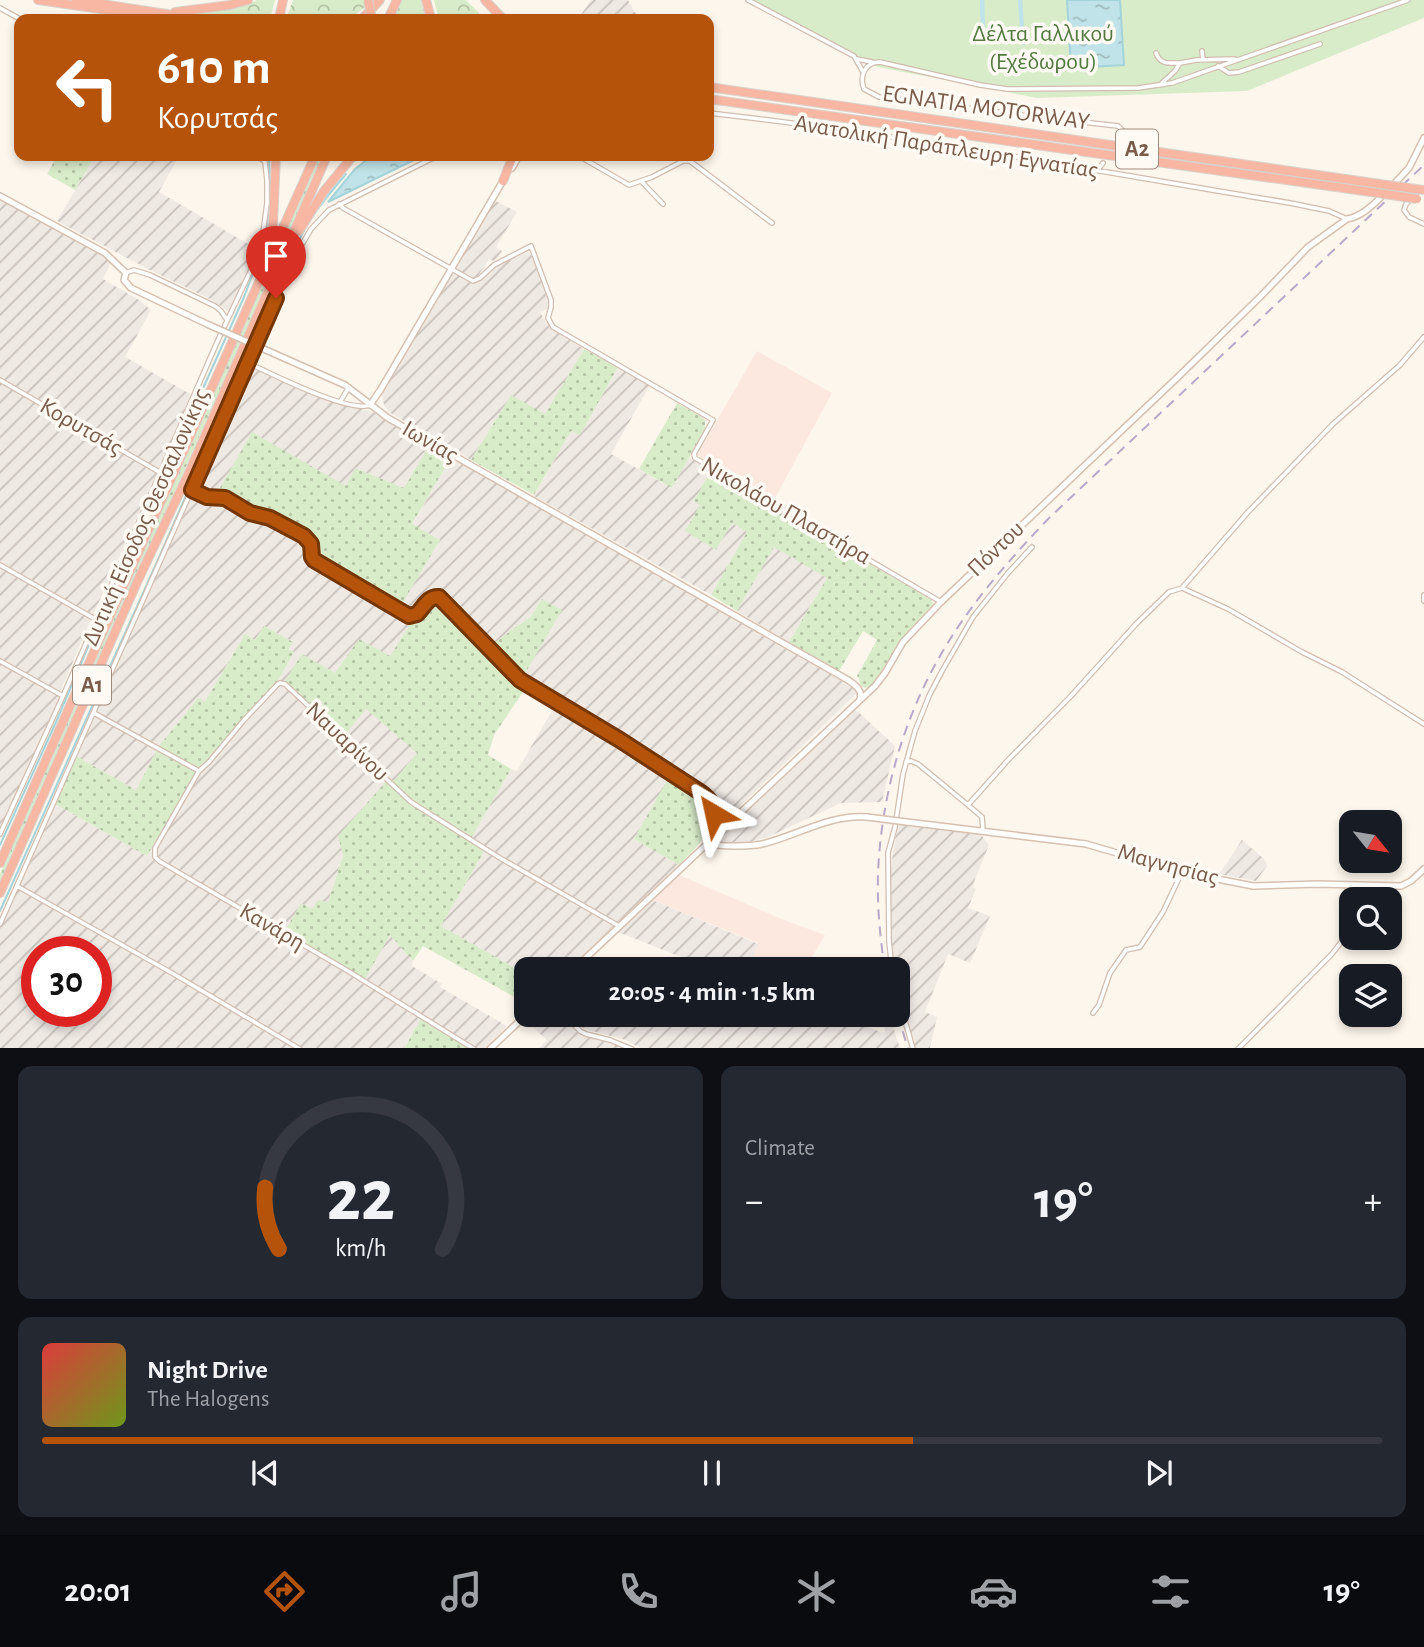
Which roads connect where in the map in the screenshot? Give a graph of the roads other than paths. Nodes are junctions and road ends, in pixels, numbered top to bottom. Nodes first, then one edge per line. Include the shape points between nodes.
1 (38, 0) edge
2 (76, 0) edge
3 (248, 0) edge
4 (381, 0) edge
5 (485, 0) edge
6 (748, 0) edge
7 (1408, 0) edge
8 (148, 10) junction
9 (135, 14) edge
10 (171, 14) edge
11 (367, 14) edge
12 (498, 14) edge
13 (1320, 44) dead end
14 (1202, 51) dead end
15 (1156, 53) dead end
16 (857, 59) junction
17 (1237, 59) junction
18 (1203, 60) junction
19 (874, 62) junction
20 (1180, 63) junction
21 (1218, 66) junction
22 (863, 72) junction
23 (1159, 85) junction
24 (714, 88) edge
25 (714, 100) edge
26 (714, 114) edge
27 (1424, 138) edge
28 (1120, 140) dead end
29 (263, 161) edge
30 (276, 161) edge
31 (313, 161) edge
32 (325, 161) edge
33 (349, 161) edge
34 (428, 161) edge
35 (511, 161) edge
36 (516, 161) edge
37 (588, 161) edge
38 (1103, 163) dead end
39 (1097, 171) junction
40 (503, 181) junction
41 (642, 182) junction
42 (1424, 188) edge
43 (0, 196) edge
44 (1421, 199) edge
45 (339, 204) junction
46 (663, 204) dead end
47 (1347, 219) junction
48 (772, 223) dead end
49 (1424, 224) edge
50 (450, 269) junction
51 (276, 270) junction
52 (126, 273) junction
53 (256, 291) junction
54 (228, 321) junction
55 (1424, 337) edge
56 (248, 363) junction
57 (0, 380) edge
58 (349, 387) junction
59 (340, 402) junction
60 (370, 405) junction
61 (161, 473) junction
62 (192, 490) junction
63 (1032, 547) dead end
64 (0, 565) edge
65 (1182, 588) junction
66 (1424, 595) edge
67 (1424, 601) edge
68 (941, 602) junction
69 (95, 620) junction
70 (0, 661) edge
71 (63, 696) junction
72 (860, 699) junction
73 (94, 713) junction
74 (1424, 724) edge
75 (906, 762) junction
76 (199, 771) junction
77 (968, 805) junction
78 (983, 831) junction
79 (0, 834) edge
80 (707, 843) junction
81 (0, 863) edge
82 (1424, 869) edge
83 (1182, 872) junction
84 (17, 886) junction
85 (1368, 886) joint
86 (0, 894) edge
87 (0, 924) edge
88 (619, 926) junction
89 (1339, 945) edge
90 (587, 957) edge
91 (891, 957) edge
92 (1093, 1013) dead end
93 (514, 1026) edge
94 (576, 1027) edge
95 (907, 1027) edge
96 (300, 1048) edge
97 (474, 1048) edge
98 (490, 1048) edge
99 (632, 1048) edge
100 (913, 1048) edge
101 (1238, 1048) edge

1 - 9 highway
2 - 8 highway
3 - 8 highway via 178,12
4 - 11 highway
5 - 12 highway
6 - 16 street
7 - 17 street
8 - 10 highway
13 - 21 street via 1239,72 1229,73
14 - 18 street
15 - 20 street via 1164,63
16 - 19 street
16 - 22 street
17 - 18 street
17 - 21 street
18 - 20 street
19 - 22 street
19 - 23 street via 1007,89
20 - 23 street
21 - 23 street
22 - 28 street via 864,89 879,96 1118,126 1123,131
24 - 42 highway, EGNATIA MOTORWAY / Α2, bridge
25 - 44 highway, EGNATIA MOTORWAY / Α2, bridge
26 - 39 street, Ανατολική Παράπλευρη Εγνατίας via 902,138
27 - 47 street, Πόντου via 1403,176 1371,207
29 - 54 street via 267,181 263,233
30 - 53 highway via 273,224
31 - 53 highway, Α1
32 - 51 highway, Δυτική Είσοδος Θεσσαλονίκης / Α1
33 - 51 highway via 319,199
34 - 45 street
35 - 40 highway
36 - 40 street
37 - 41 street via 629,185
38 - 39 street
39 - 47 street, Ανατολική Παράπλευρη Εγνατίας via 1290,203
40 - 50 street
41 - 46 street
41 - 48 street via 692,161
42 - 49 street via 1404,210
43 - 52 street, Ιωνίας via 105,253
45 - 50 street
45 - 56 street via 311,229 294,258
47 - 68 street, Πόντου via 1308,247
50 - 60 street
50 - 68 street, Νικολάου Πλαστήρα via 477,280 491,267 531,246 551,300 548,316 553,327 713,420 695,458
51 - 86 highway, Δυτική Είσοδος Θεσσαλονίκης / Α1
52 - 54 street via 139,270 163,281 215,306
52 - 58 street, Ιωνίας, bridge via 125,284 134,290
53 - 81 highway, Δυτική Είσοδος Θεσσαλονίκης / Α1
54 - 61 street
55 - 65 street via 1248,512
56 - 59 street
56 - 62 street
57 - 61 street, Κορυτσάς
58 - 59 street
58 - 60 street, Ιωνίας
59 - 60 street
60 - 72 street, Ιωνίας via 848,681 858,688
61 - 69 street
62 - 73 street
62 - 80 street via 225,498 304,536 314,560 409,616 439,597 520,680 707,797 714,809
63 - 75 street via 983,603 952,653 929,696
64 - 69 street
65 - 74 street via 1342,672
65 - 77 street via 1169,592 1136,624
66 - 67 street
68 - 72 street, Πόντου via 903,642 880,680
69 - 71 street
70 - 71 street
71 - 79 street
72 - 80 street, Πόντου
73 - 76 street
73 - 84 street
75 - 77 street via 918,764
75 - 91 street via 888,853
76 - 88 street, Ναυαρίνου via 282,683 411,802
76 - 97 street, Κανάρη via 153,852 156,859
77 - 78 street via 982,817
78 - 80 street, Μαγνησίας, bridge via 850,817 755,845
78 - 83 street, Μαγνησίας via 1094,846
80 - 88 street, Πόντου
82 - 85 street, Μαγνησίας via 1406,884
83 - 85 street, Μαγνησίας via 1253,886
83 - 92 street via 1142,944 1126,950 1110,972
84 - 87 street
84 - 96 street
88 - 90 street, Πόντου
89 - 101 street
93 - 98 street
94 - 99 street
95 - 100 street

